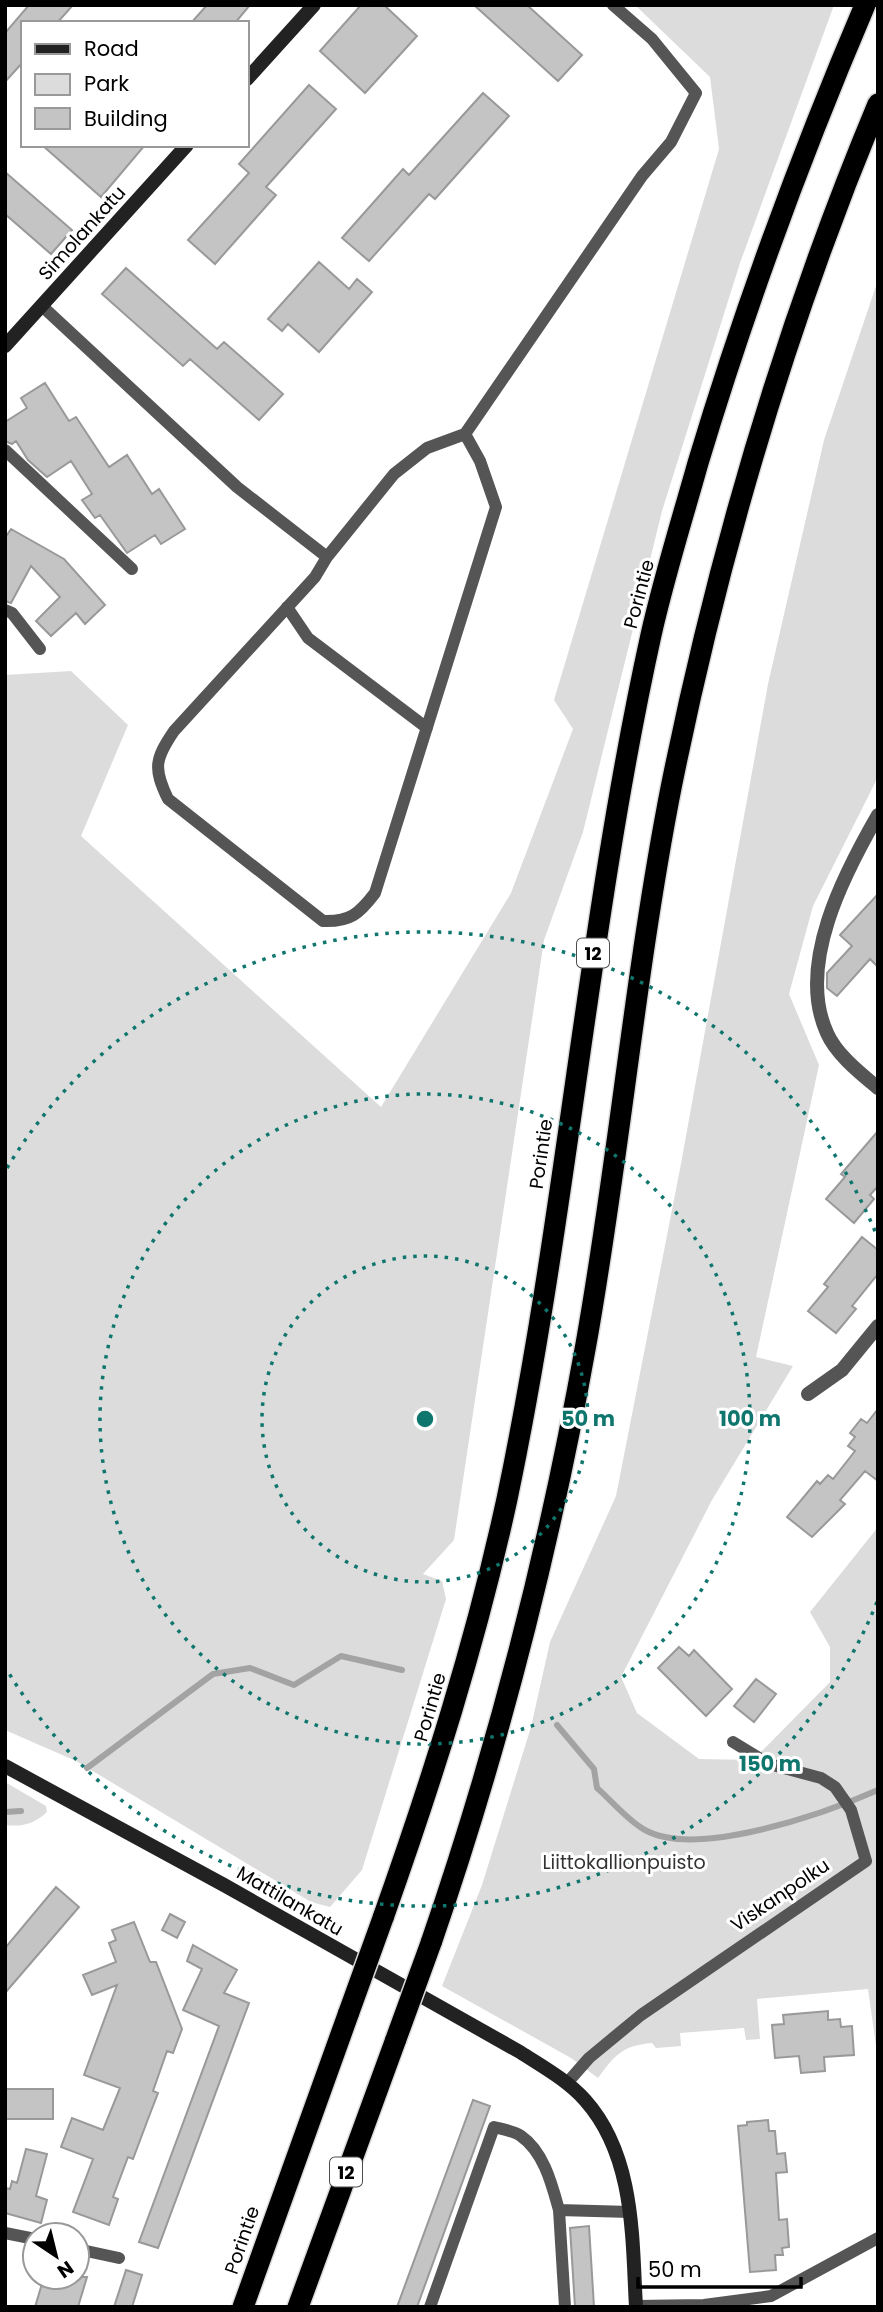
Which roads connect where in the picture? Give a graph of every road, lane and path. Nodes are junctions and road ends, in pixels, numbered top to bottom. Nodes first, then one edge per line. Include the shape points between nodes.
1 (314, 5) edge
2 (613, 5) edge
3 (865, 5) edge
4 (248, 78) edge
5 (878, 104) edge
6 (185, 147) edge
7 (43, 307) junction
8 (5, 346) edge
9 (465, 434) junction
10 (5, 450) edge
11 (327, 557) junction
12 (132, 569) dead end
13 (287, 607) junction
14 (5, 610) edge
15 (40, 649) dead end
16 (427, 728) junction
17 (878, 815) edge
18 (878, 1088) edge
19 (878, 1326) edge
20 (807, 1394) dead end
21 (733, 1742) dead end
22 (5, 1766) edge
23 (567, 2083) junction
24 (559, 2210) junction
25 (631, 2212) junction
26 (878, 2238) edge
27 (91, 2252) edge
28 (119, 2258) dead end
29 (636, 2306) edge
30 (243, 2307) edge
31 (298, 2307) edge
32 (430, 2307) edge
33 (565, 2307) edge

1 - 4 street
2 - 9 lane via 652,39 696,93 671,142 642,176
3 - 30 highway, Porintie / 12, bridge via 819,112 736,337 652,630 621,782 537,1334 507,1499 466,1665 429,1788
5 - 31 highway, 12, bridge via 790,343 701,648 671,792 587,1340 555,1509 516,1671 479,1804
6 - 7 street, Simolankatu
7 - 8 street, Simolankatu
7 - 11 lane via 237,487
9 - 11 lane via 427,448 394,474
9 - 16 lane via 496,507
10 - 12 lane
11 - 13 lane
13 - 16 lane via 308,638
13 - 16 lane via 158,754 159,779 168,799 323,921 341,922 357,916 375,893
14 - 15 lane
17 - 18 street via 851,863 815,975 817,1006 828,1036
19 - 20 street via 842,1370
21 - 23 lane, Viskanpolku via 769,1764 821,1778 835,1787 851,1810 866,1861 641,2015 589,2058
22 - 23 street, Mattilankatu via 224,1885
23 - 25 street, Mattilankatu via 586,2101 614,2151
24 - 25 lane
24 - 32 lane via 538,2155 521,2136 494,2127
24 - 33 lane
25 - 29 street, Mattilankatu
26 - 29 lane via 771,2296 704,2305
27 - 28 lane

